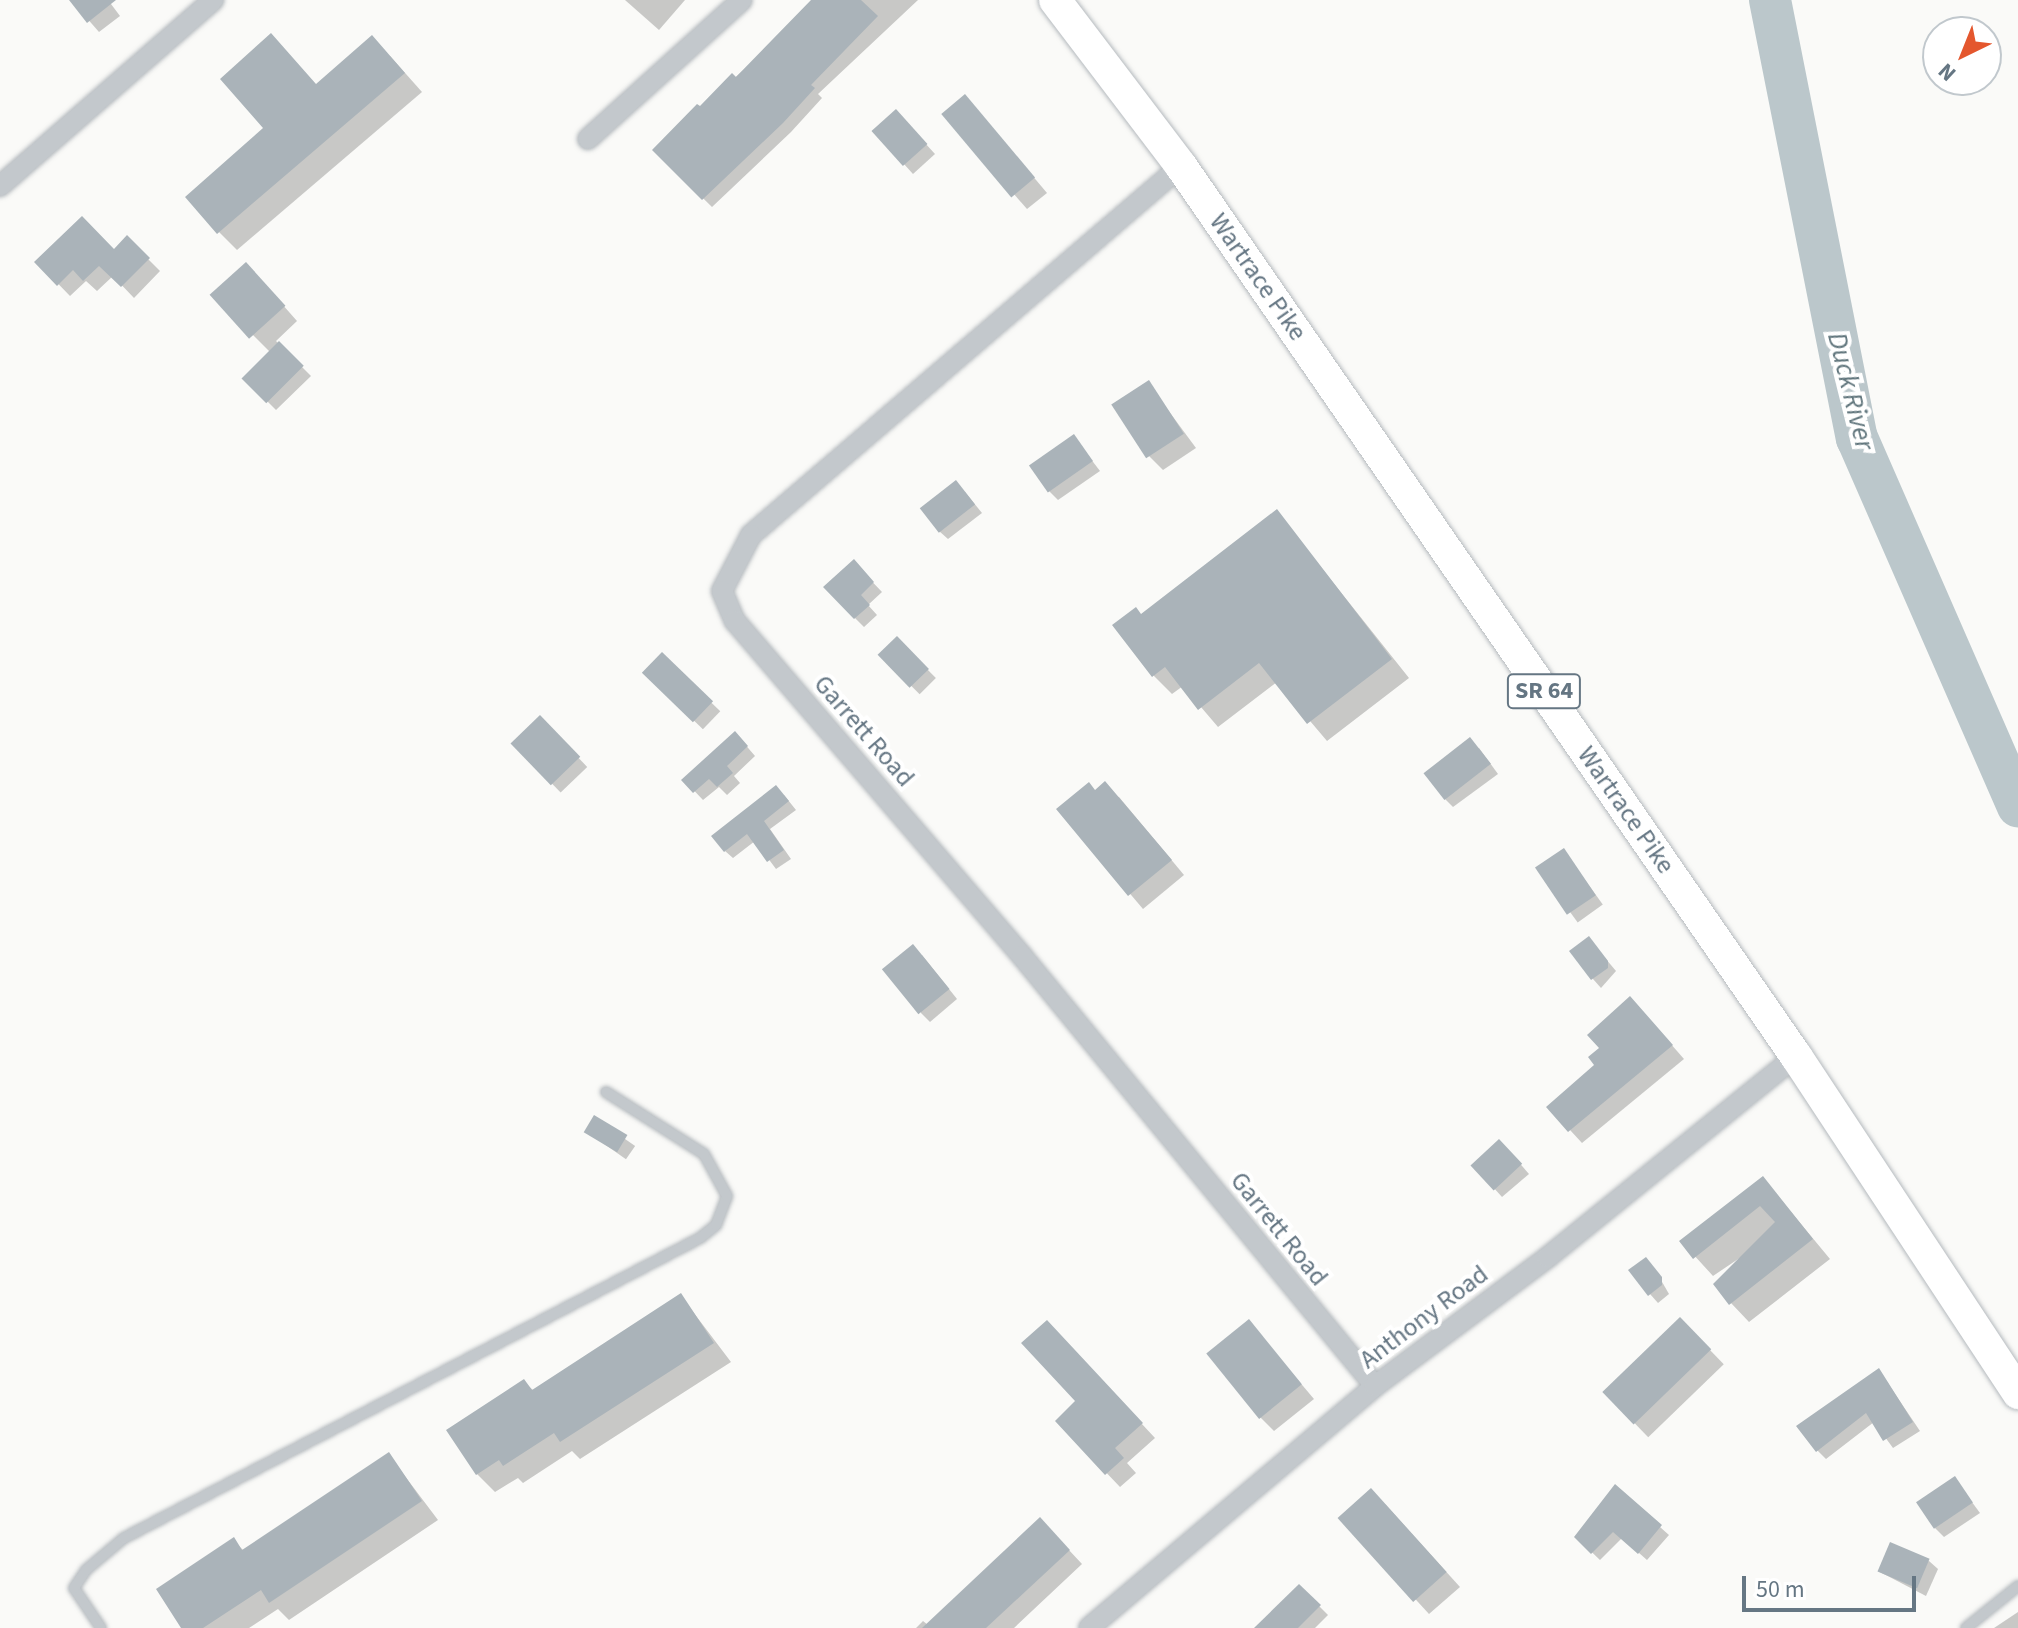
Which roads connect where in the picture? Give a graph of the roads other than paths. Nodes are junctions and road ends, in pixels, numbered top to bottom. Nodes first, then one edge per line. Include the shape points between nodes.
1 (212, 0) edge
2 (742, 0) edge
3 (1055, 0) edge
4 (588, 139) dead end
5 (1181, 166) junction
6 (0, 186) edge
7 (1796, 1056) junction
8 (606, 1092) dead end
9 (1375, 1386) junction
10 (2018, 1393) edge
11 (2018, 1586) edge
12 (101, 1628) edge
13 (1089, 1628) edge
14 (1966, 1628) edge

1 - 6 street
2 - 4 street
3 - 5 main road, Wartrace Pike / SR 64
5 - 7 main road, Wartrace Pike / SR 64
5 - 9 street, Garrett Road via 751,535 722,591 735,621 1022,956
7 - 9 street, Anthony Road via 1548,1257
7 - 10 main road, Wartrace Pike / SR 64
8 - 12 lane via 704,1154 727,1196 716,1225 700,1238 124,1538 74,1588
9 - 13 street, Anthony Road
11 - 14 lane

